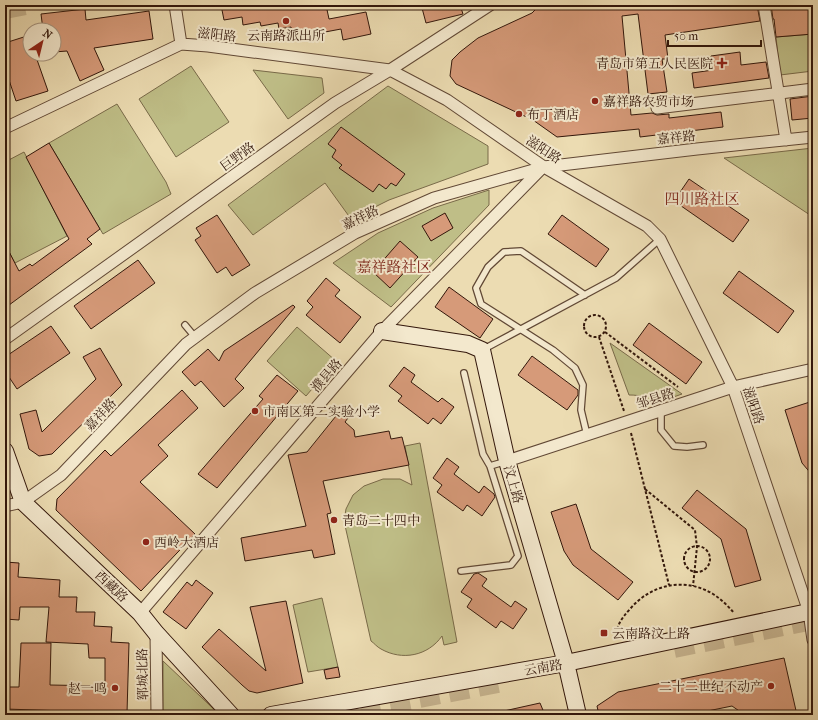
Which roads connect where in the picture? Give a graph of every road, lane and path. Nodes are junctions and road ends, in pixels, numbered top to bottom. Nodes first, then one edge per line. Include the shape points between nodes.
1 (175, 5) edge
2 (490, 5) edge
3 (764, 5) edge
4 (182, 44) junction
5 (390, 70) junction
6 (813, 90) edge
7 (779, 93) junction
8 (657, 108) dead end
9 (5, 128) edge
10 (813, 137) edge
11 (786, 140) junction
12 (544, 167) junction
13 (660, 239) junction
14 (585, 295) junction
15 (186, 325) dead end
16 (521, 330) junction
17 (382, 331) junction
18 (604, 332) junction
19 (195, 337) junction
20 (599, 337) junction
21 (5, 339) edge
22 (482, 350) junction
23 (813, 369) edge
24 (464, 373) dead end
25 (678, 387) dead end
26 (734, 387) junction
27 (661, 411) junction
28 (628, 422) junction
29 (587, 435) junction
30 (703, 445) dead end
31 (5, 451) edge
32 (507, 461) junction
33 (490, 466) junction
34 (644, 488) junction
35 (23, 502) junction
36 (5, 506) edge
37 (697, 546) junction
38 (461, 571) dead end
39 (695, 571) junction
40 (669, 585) junction
41 (693, 586) junction
42 (811, 612) edge
43 (140, 613) junction
44 (740, 627) junction
45 (156, 633) junction
46 (813, 640) edge
47 (617, 652) junction
48 (566, 663) junction
49 (157, 715) edge
50 (231, 715) edge
51 (271, 715) edge
52 (578, 715) edge

1 - 4 street
2 - 5 street, 巨野路
3 - 7 street
4 - 5 street, 滋阳路
4 - 9 street, 滋阳路
5 - 12 street, 滋阳路 via 447,100
5 - 21 street, 巨野路 via 335,103
6 - 7 street
7 - 8 street
7 - 11 street
10 - 11 street, 嘉祥路
11 - 12 street, 嘉祥路
12 - 13 street, 滋阳路 via 648,226
12 - 17 street, 濮县路
12 - 19 street, 嘉祥路 via 434,198 355,233 255,293
13 - 14 lane via 616,278
13 - 26 street, 滋阳路
14 - 16 lane
14 - 16 lane via 521,251 504,252 488,267 476,288 481,304
15 - 19 lane
16 - 22 lane
16 - 29 lane via 553,350 575,368 583,385 582,410
17 - 22 street via 468,344
17 - 43 street, 濮县路
18 - 20 path
18 - 20 path via 604,318 590,315 583,324 585,332 591,337
18 - 25 path
19 - 35 street, 嘉祥路 via 61,475
20 - 28 path
22 - 32 street, 汶上路
23 - 26 street, 邹县路
24 - 33 lane via 482,454
26 - 27 street, 邹县路
26 - 42 street, 滋阳路
27 - 28 street, 邹县路
27 - 30 lane via 660,430 674,446
28 - 29 street, 邹县路
28 - 34 path
29 - 32 street, 邹县路
31 - 35 street, 西藏路
32 - 33 lane
32 - 48 street, 汶上路
33 - 38 lane via 518,556 511,565
34 - 37 path via 695,530
34 - 40 path
35 - 36 street, 嘉祥路
35 - 43 street, 西藏路
37 - 39 path
37 - 39 path via 689,549 685,556 685,564
37 - 39 path via 705,549 709,560 703,570
39 - 41 path
40 - 41 path
40 - 47 path via 636,601 620,620 616,637
41 - 44 path via 702,588 724,603 735,614
42 - 44 street, 云南路
42 - 46 street, 滋阳路
43 - 45 street, 西藏路
44 - 47 street, 云南路
45 - 49 street, 郓城北路
45 - 50 street, 西藏路
47 - 48 street, 云南路
48 - 51 street, 云南路
48 - 52 street, 汶上路

